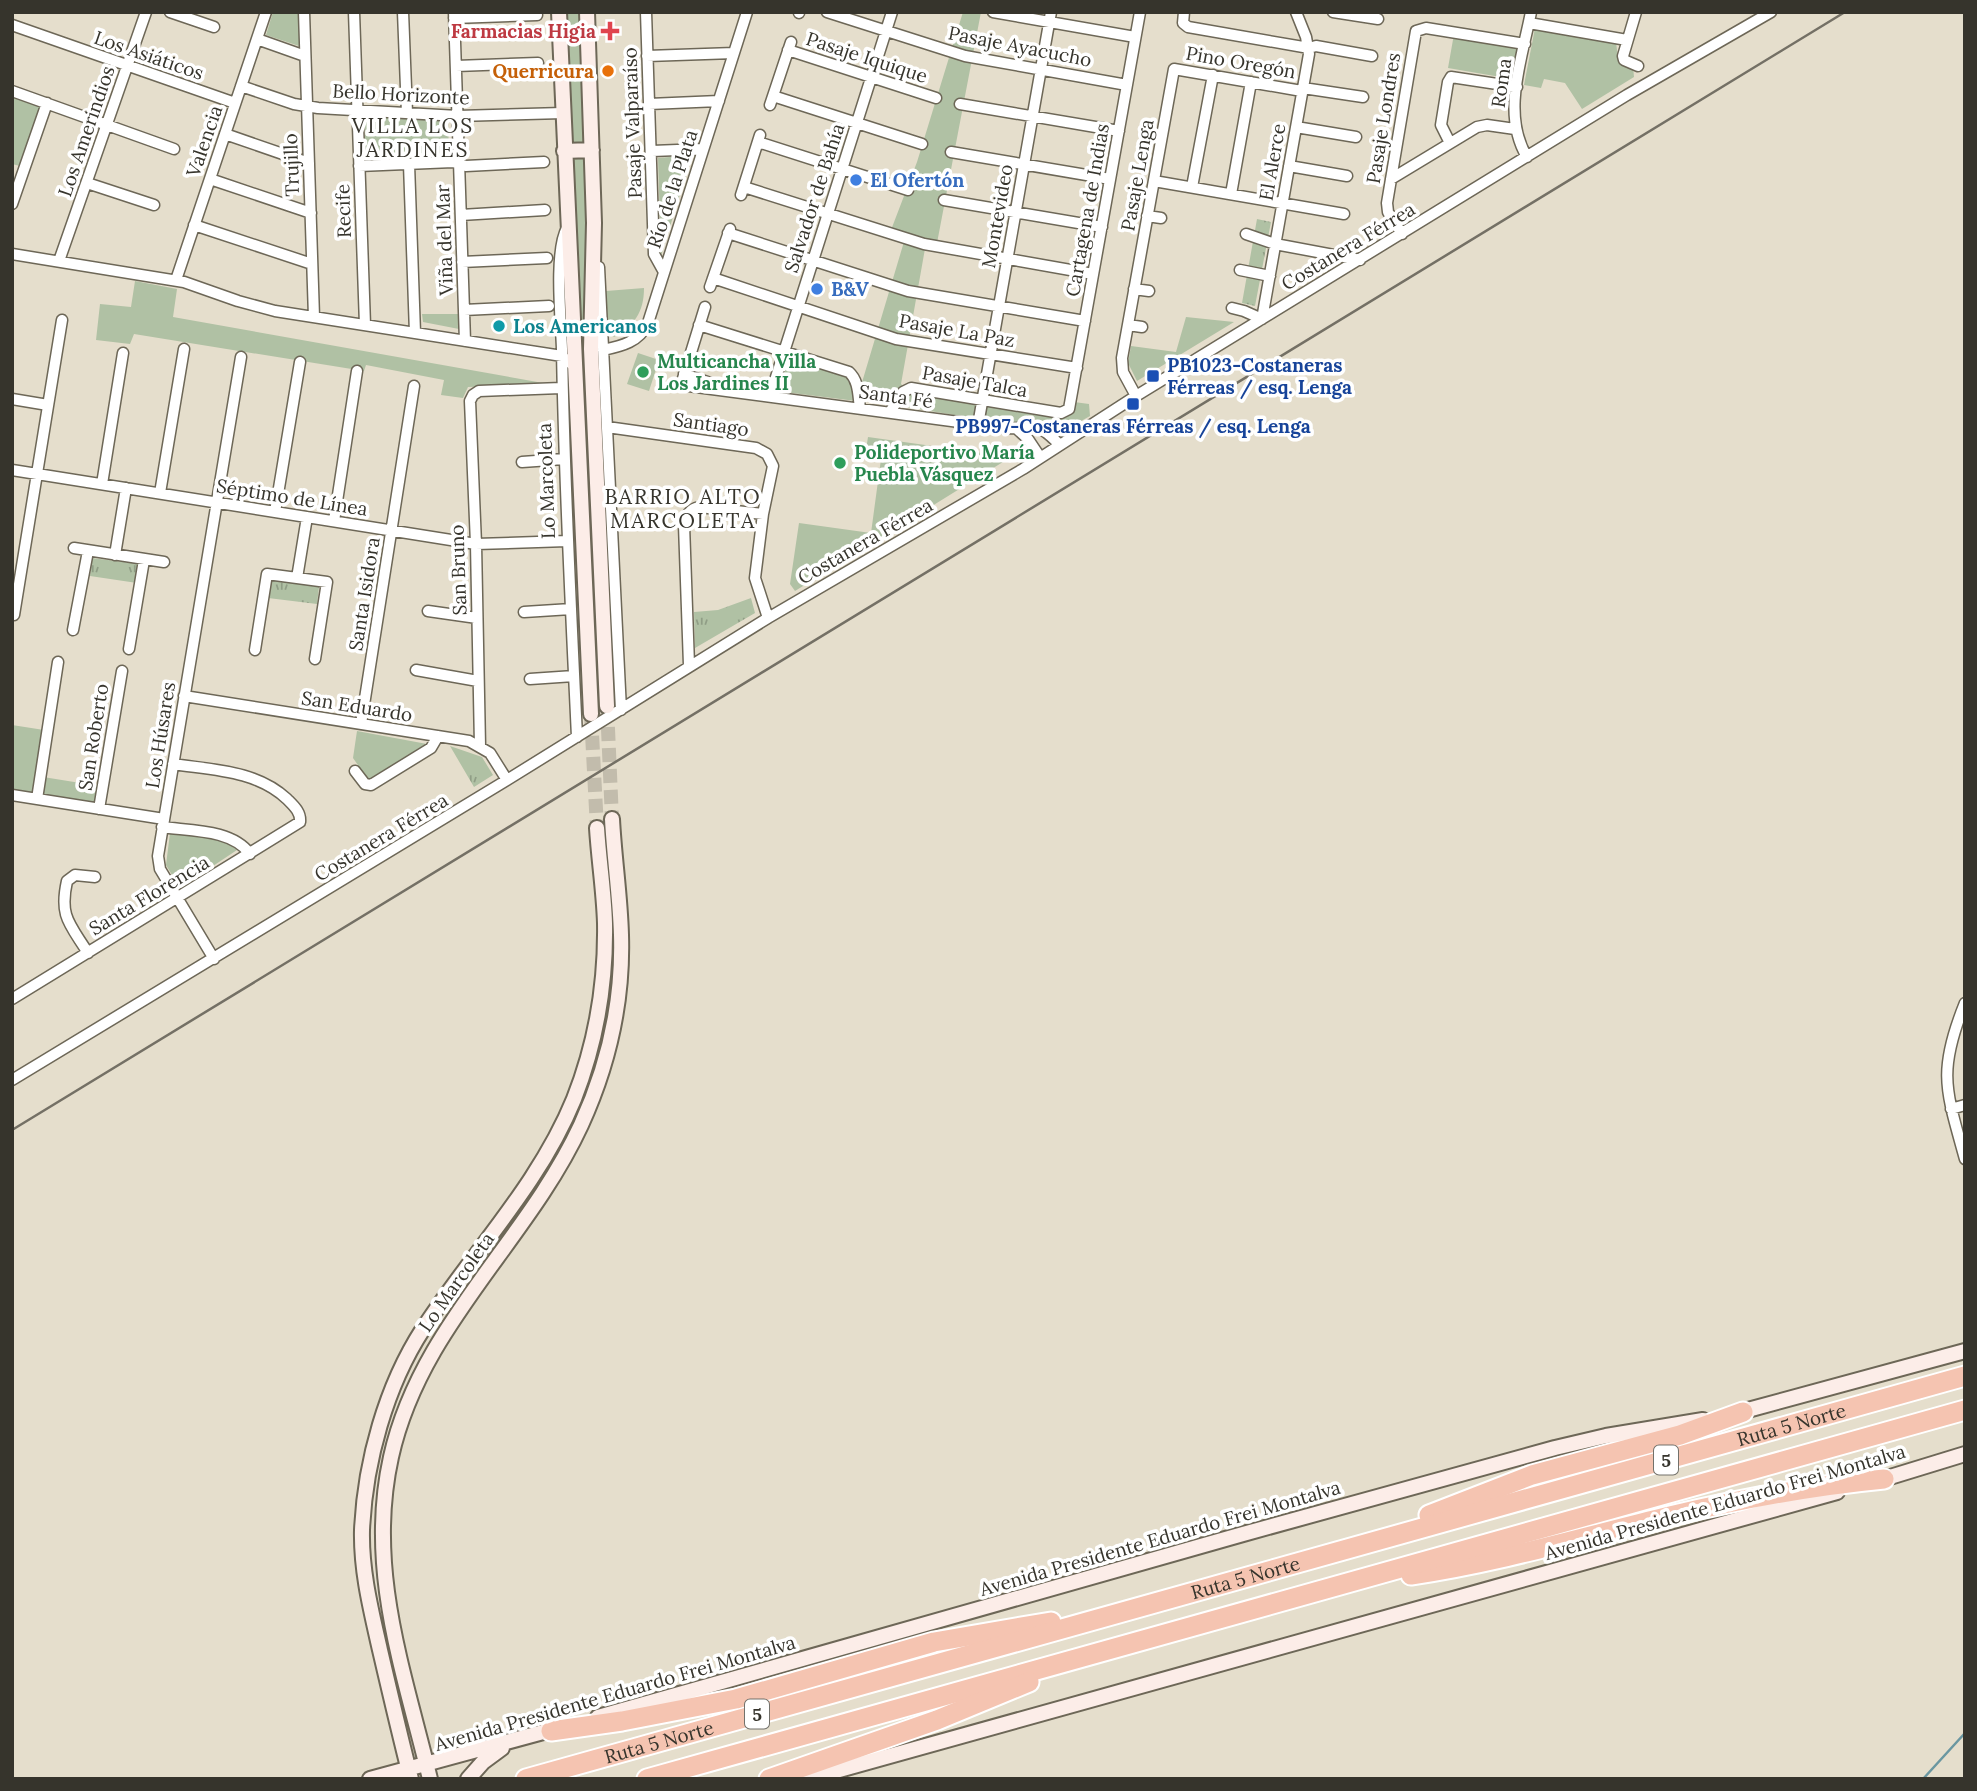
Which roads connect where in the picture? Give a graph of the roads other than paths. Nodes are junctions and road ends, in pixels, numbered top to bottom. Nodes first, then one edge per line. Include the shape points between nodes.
1 (146, 12) edge
2 (170, 12) edge
3 (266, 12) edge
4 (303, 12) edge
5 (354, 12) edge
6 (403, 12) edge
7 (559, 12) edge
8 (587, 12) edge
9 (646, 12) edge
10 (747, 12) edge
11 (827, 12) edge
12 (892, 12) edge
13 (993, 12) edge
14 (1140, 12) edge
15 (1184, 12) edge
16 (1296, 12) edge
17 (1333, 12) edge
18 (1636, 12) edge
19 (1771, 12) edge
20 (454, 15) edge
21 (537, 15) dead end
22 (1050, 17) edge
23 (1530, 18) edge
24 (1378, 19) dead end
25 (12, 25) edge
26 (214, 27) dead end
27 (886, 31) junction
28 (1135, 37) junction
29 (257, 39) junction
30 (1627, 40) junction
31 (1525, 44) junction
32 (1308, 48) junction
33 (734, 53) junction
34 (305, 55) junction
35 (647, 56) junction
36 (1372, 56) dead end
37 (538, 62) dead end
38 (128, 66) junction
39 (456, 66) junction
40 (1638, 66) dead end
41 (1041, 69) junction
42 (1174, 69) joint
43 (1213, 75) junction
44 (871, 77) junction
45 (1251, 82) junction
46 (1127, 85) junction
47 (241, 86) junction
48 (1517, 87) junction
49 (1303, 89) junction
50 (12, 91) edge
51 (1363, 97) dead end
52 (936, 98) dead end
53 (719, 101) junction
54 (47, 103) junction
55 (235, 103) junction
56 (649, 104) junction
57 (960, 104) dead end
58 (307, 107) junction
59 (357, 110) junction
60 (407, 113) junction
61 (563, 113) junction
62 (458, 116) junction
63 (1032, 117) junction
64 (856, 123) junction
65 (107, 125) junction
66 (1296, 127) junction
67 (1515, 129) junction
68 (1119, 131) junction
69 (225, 134) junction
70 (1356, 137) dead end
71 (1450, 143) junction
72 (922, 144) dead end
73 (174, 149) dead end
74 (703, 149) junction
75 (592, 150) junction
76 (564, 151) junction
77 (652, 151) junction
78 (951, 152) dead end
79 (1527, 157) junction
80 (544, 162) dead end
81 (309, 163) junction
82 (410, 164) junction
83 (459, 164) junction
84 (1024, 164) junction
85 (359, 166) junction
86 (1289, 166) junction
87 (842, 170) junction
88 (17, 175) edge
89 (1347, 176) dead end
90 (210, 178) junction
91 (1110, 178) junction
92 (1391, 179) junction
93 (1154, 181) junction
94 (87, 183) junction
95 (1192, 187) junction
96 (908, 190) dead end
97 (1231, 194) junction
98 (944, 200) dead end
99 (1283, 202) junction
100 (12, 204) edge
101 (154, 205) dead end
102 (545, 210) dead end
103 (1016, 212) junction
104 (311, 213) junction
105 (827, 214) junction
106 (1344, 214) dead end
107 (461, 215) junction
108 (1147, 216) junction
109 (1161, 218) dead end
110 (594, 223) junction
111 (194, 225) junction
112 (569, 225) junction
113 (1102, 227) junction
114 (1246, 234) dead end
115 (1402, 234) junction
116 (593, 242) junction
117 (1275, 244) junction
118 (1141, 252) junction
119 (12, 254) edge
120 (1154, 254) dead end
121 (547, 258) dead end
122 (1007, 259) junction
123 (812, 260) junction
124 (1360, 260) junction
125 (59, 261) junction
126 (462, 262) junction
127 (313, 264) junction
128 (1240, 270) dead end
129 (664, 272) junction
130 (1093, 274) junction
131 (1270, 276) junction
132 (176, 280) junction
133 (1134, 289) junction
134 (1149, 291) dead end
135 (550, 306) dead end
136 (797, 306) junction
137 (999, 306) junction
138 (705, 307) dead end
139 (1232, 308) dead end
140 (464, 310) junction
141 (314, 317) junction
142 (1262, 319) junction
143 (62, 320) dead end
144 (1085, 321) junction
145 (365, 325) junction
146 (699, 325) junction
147 (1128, 325) junction
148 (1142, 327) dead end
149 (415, 333) junction
150 (465, 341) junction
151 (184, 349) dead end
152 (603, 350) junction
153 (783, 352) junction
154 (123, 353) dead end
155 (990, 354) junction
156 (562, 356) junction
157 (241, 357) dead end
158 (300, 362) dead end
159 (575, 367) junction
160 (1076, 368) junction
161 (357, 371) dead end
162 (684, 374) junction
163 (414, 386) dead end
164 (561, 388) junction
165 (731, 390) junction
166 (770, 396) junction
167 (1136, 396) junction
168 (12, 399) edge
169 (982, 401) junction
170 (48, 405) junction
171 (860, 408) junction
172 (890, 412) junction
173 (1066, 412) joint
174 (978, 425) junction
175 (607, 427) junction
176 (1017, 429) junction
177 (1059, 444) junction
178 (1040, 457) junction
179 (564, 460) junction
180 (522, 462) dead end
181 (12, 470) edge
182 (37, 474) junction
183 (102, 484) junction
184 (126, 488) junction
185 (160, 493) junction
186 (216, 502) junction
187 (275, 512) junction
188 (763, 514) junction
189 (307, 517) junction
190 (334, 521) junction
191 (391, 531) junction
192 (12, 541) edge
193 (567, 541) junction
194 (26, 544) junction
195 (476, 544) junction
196 (74, 548) dead end
197 (88, 551) junction
198 (116, 555) junction
199 (145, 560) junction
200 (164, 562) dead end
201 (298, 578) junction
202 (570, 609) junction
203 (428, 611) dead end
204 (524, 612) dead end
205 (14, 615) dead end
206 (477, 618) junction
207 (768, 618) junction
208 (73, 630) dead end
209 (129, 649) dead end
210 (255, 650) dead end
211 (315, 659) dead end
212 (58, 662) dead end
213 (689, 665) junction
214 (416, 670) dead end
215 (122, 671) dead end
216 (574, 676) junction
217 (530, 679) dead end
218 (478, 681) junction
219 (184, 696) junction
220 (614, 708) junction
221 (591, 714) tunnel mouth
222 (361, 724) junction
223 (438, 736) junction
224 (577, 737) junction
225 (480, 746) junction
226 (173, 764) junction
227 (355, 771) dead end
228 (507, 780) junction
229 (12, 795) edge
230 (37, 799) junction
231 (99, 809) junction
232 (612, 819) tunnel mouth
233 (163, 823) junction
234 (597, 828) tunnel mouth
235 (250, 854) junction
236 (95, 877) dead end
237 (177, 899) junction
238 (88, 953) junction
239 (214, 959) junction
240 (15, 995) edge
241 (1965, 1003) edge
242 (12, 1080) edge
243 (1965, 1105) edge
244 (1951, 1109) junction
245 (1965, 1159) edge
246 (462, 1273) junction
247 (475, 1287) junction
248 (447, 1295) junction
249 (460, 1309) junction
250 (1965, 1351) edge
251 (1965, 1376) edge
252 (1965, 1409) edge
253 (1743, 1412) junction
254 (1965, 1454) edge
255 (1884, 1479) junction
256 (1368, 1543) junction
257 (1337, 1585) junction
258 (1113, 1615) junction
259 (1107, 1649) junction
260 (551, 1731) junction
261 (516, 1740) junction
262 (429, 1772) edge
263 (409, 1774) edge
264 (370, 1779) edge
265 (468, 1779) edge
266 (526, 1779) edge
267 (647, 1779) edge
268 (769, 1779) edge
269 (807, 1779) edge

1 - 38 street, Los Amerindios
2 - 26 street
3 - 29 street, Valencia
4 - 34 street, Trujillo
5 - 59 street, Recife
6 - 60 street
7 - 61 main road, Lo Marcoleta
8 - 75 main road
9 - 35 street, Pasaje Valparaíso
10 - 33 street, Río de la Plata
11 - 27 street, Pasaje Ayacucho
12 - 27 street, Salvador de Bahía
13 - 22 street
14 - 28 street, Cartagena de Indias
15 - 32 street via 1184,25
16 - 32 street, El Alerce
17 - 24 street
18 - 30 street
19 - 79 street, Costanera Férrea
20 - 21 street
20 - 39 street, Viña del Mar
22 - 28 street
22 - 41 street, Montevideo
23 - 30 street
23 - 31 street, Roma
25 - 38 street, Los Asiáticos
27 - 41 street, Pasaje Ayacucho via 965,56
27 - 44 street, Salvador de Bahía
28 - 46 street, Cartagena de Indias
29 - 34 street
29 - 47 street, Valencia
30 - 40 street via 1623,58
31 - 48 street, Roma
31 - 92 street, Pasaje Londres via 1418,29
32 - 36 street
32 - 49 street, El Alerce
33 - 35 street
33 - 53 street, Río de la Plata
34 - 58 street, Trujillo
35 - 56 street, Pasaje Valparaíso
37 - 39 street
38 - 55 street, Los Asiáticos
38 - 65 street, Los Amerindios
39 - 62 street, Viña del Mar
41 - 46 street, Pasaje Ayacucho
41 - 63 street, Montevideo
42 - 43 street, Pino Oregón
42 - 93 street, Pasaje Lenga
43 - 45 street, Pino Oregón
43 - 95 street
44 - 52 street, Pasaje Iquique
44 - 64 street, Salvador de Bahía
44 - 64 street, Pasaje Iquique via 789,46 771,101
45 - 49 street, Pino Oregón
45 - 97 street
46 - 68 street, Cartagena de Indias
47 - 55 street, Valencia
47 - 58 street, Bello Horizonte
48 - 67 street, Roma
48 - 71 street via 1451,77 1441,125
49 - 51 street, Pino Oregón
49 - 66 street, El Alerce
50 - 54 street
53 - 56 street
53 - 74 street, Río de la Plata
54 - 65 street
54 - 88 street
55 - 69 street, Valencia
56 - 77 street, Pasaje Valparaíso
57 - 63 street
58 - 59 street, Bello Horizonte
58 - 81 street, Trujillo
59 - 60 street, Bello Horizonte
59 - 85 street, Recife
60 - 62 street, Bello Horizonte
61 - 62 street, Bello Horizonte
61 - 76 main road, Lo Marcoleta
62 - 83 street, Viña del Mar
63 - 68 street
63 - 84 street, Montevideo
64 - 72 street
64 - 87 street, Salvador de Bahía
65 - 73 street
65 - 94 street, Los Amerindios
66 - 70 street
66 - 86 street, El Alerce
67 - 71 street via 1480,125
67 - 79 street, Roma
68 - 91 street, Cartagena de Indias
69 - 81 street
69 - 90 street, Valencia
71 - 92 street
74 - 77 street
74 - 129 street, Río de la Plata
75 - 76 main road
75 - 110 main road
76 - 112 main road, Lo Marcoleta
77 - 129 street, Pasaje Valparaíso via 654,254
78 - 84 street
79 - 115 street, Costanera Férrea
80 - 83 street
81 - 104 street, Trujillo
82 - 83 street
82 - 85 street
82 - 149 street
83 - 107 street, Viña del Mar
84 - 91 street
84 - 103 street, Montevideo
85 - 145 street, Recife
86 - 89 street
86 - 99 street, El Alerce
87 - 96 street
87 - 105 street, Salvador de Bahía
87 - 105 street via 759,138 742,191
88 - 100 street
90 - 104 street
90 - 111 street, Valencia
91 - 113 street, Cartagena de Indias
92 - 115 street, Pasaje Londres via 1387,208
93 - 95 street
93 - 108 street, Pasaje Lenga
94 - 101 street
94 - 125 street, Los Amerindios
95 - 97 street
97 - 99 street
98 - 103 street
99 - 106 street
99 - 117 street, El Alerce
102 - 107 street
103 - 113 street
103 - 122 street, Montevideo
104 - 127 street, Trujillo
105 - 122 street via 924,244
105 - 123 street, Salvador de Bahía
107 - 126 street, Viña del Mar
108 - 109 street
108 - 118 street, Pasaje Lenga
110 - 112 main road
110 - 116 main road
111 - 127 street
111 - 132 street, Valencia
112 - 156 street, Lo Marcoleta via 562,240
112 - 159 main road, Lo Marcoleta
113 - 130 street, Cartagena de Indias
114 - 117 street
115 - 124 street, Costanera Férrea
116 - 152 street
116 - 220 main road via 592,362
117 - 124 street
117 - 131 street, El Alerce
118 - 120 street
118 - 133 street, Pasaje Lenga
119 - 125 street
121 - 126 street
122 - 130 street
122 - 137 street, Montevideo
123 - 136 street, Salvador de Bahía
123 - 136 street, Pasaje La Paz via 729,231 712,283
123 - 137 street via 914,293
124 - 142 street, Costanera Férrea
125 - 132 street
126 - 140 street, Viña del Mar
127 - 141 street, Trujillo
128 - 131 street
129 - 152 street, Río de la Plata via 643,332 626,344
130 - 144 street, Cartagena de Indias
131 - 142 street, El Alerce
132 - 141 street via 250,305
133 - 134 street
133 - 147 street, Pasaje Lenga
135 - 140 street
136 - 153 street, Salvador de Bahía
136 - 155 street, Pasaje La Paz via 902,340
137 - 144 street
137 - 155 street, Montevideo
138 - 146 street
139 - 142 street
140 - 150 street, Viña del Mar
141 - 145 street
142 - 167 street, Costanera Férrea
143 - 170 street
144 - 160 street, Cartagena de Indias
145 - 149 street
146 - 153 street
146 - 162 street
147 - 148 street
147 - 167 street, Pasaje Lenga via 1122,369
149 - 150 street
150 - 156 street
151 - 185 street
152 - 175 street
153 - 166 street, Salvador de Bahía
153 - 171 street via 849,372 857,383
154 - 183 street
155 - 160 street, Pasaje La Paz
155 - 169 street, Montevideo
156 - 159 street
156 - 164 street, Lo Marcoleta
157 - 186 street, Los Húsares
158 - 187 street
159 - 221 main road, Lo Marcoleta
160 - 173 street, Cartagena de Indias
161 - 190 street
162 - 165 street
162 - 165 street via 681,385
163 - 191 street, Santa Isidora
164 - 179 street, Lo Marcoleta
164 - 195 street, San Bruno via 483,390 472,395
165 - 166 street, Santa Fé
166 - 171 street, Santa Fé
167 - 177 street, Costanera Férrea
168 - 170 street
169 - 172 street, Pasaje Talca via 908,388
169 - 173 street, Pasaje Talca
169 - 174 street, Montevideo
170 - 182 street
171 - 172 street, Santa Fé
172 - 174 street, Santa Fé
174 - 176 street, Santa Fé
175 - 188 street, Santiago via 764,452 773,466
175 - 220 street
176 - 177 street, Santa Fé via 1039,427
176 - 178 street
177 - 178 street, Costanera Férrea
178 - 207 street, Costanera Férrea
179 - 180 street
179 - 193 street, Lo Marcoleta
181 - 182 street, Séptimo de Línea
182 - 183 street, Séptimo de Línea
182 - 194 street
183 - 184 street, Séptimo de Línea
184 - 185 street, Séptimo de Línea
184 - 198 street
185 - 186 street, Séptimo de Línea
186 - 187 street, Séptimo de Línea
186 - 219 street, Los Húsares
187 - 189 street, Séptimo de Línea
188 - 207 street, Santiago via 755,578
188 - 213 street via 699,507 686,516
189 - 190 street, Séptimo de Línea
189 - 201 street
190 - 191 street, Séptimo de Línea
191 - 195 street, Séptimo de Línea
191 - 222 street, Santa Isidora
192 - 194 street
193 - 195 street, Séptimo de Línea
193 - 202 street, Lo Marcoleta
194 - 205 street
195 - 206 street, San Bruno
196 - 197 street
197 - 198 street
197 - 208 street
198 - 199 street
199 - 200 street
199 - 209 street
201 - 210 street via 267,574
201 - 211 street via 327,582
202 - 204 street
202 - 216 street, Lo Marcoleta
203 - 206 street
206 - 218 street, San Bruno
207 - 213 street, Costanera Férrea
212 - 230 street
213 - 220 street, Costanera Férrea
214 - 218 street
215 - 231 street, San Roberto
216 - 217 street
216 - 224 street, Lo Marcoleta
218 - 225 street, San Bruno
219 - 222 street, San Eduardo
219 - 226 street, Los Húsares
220 - 224 street, Costanera Férrea
222 - 223 street, San Eduardo
223 - 225 street, San Eduardo
223 - 227 street via 430,748 369,785
224 - 228 street, Costanera Férrea
225 - 228 street via 495,758
226 - 233 street, Los Húsares
226 - 235 street, Santa Florencia via 258,780 300,814 296,826
228 - 239 street, Costanera Férrea
229 - 230 street
230 - 231 street
231 - 233 street
232 - 247 main road, Lo Marcoleta via 621,961 606,1055 568,1149
233 - 235 street via 230,838
233 - 237 street, Los Húsares via 158,861
234 - 246 main road, Lo Marcoleta via 605,920 604,973 583,1075 539,1168
235 - 237 street, Santa Florencia
236 - 238 street via 75,876 66,881 64,894 63,913
237 - 238 street, Santa Florencia
237 - 239 street, Los Húsares
238 - 240 street, Santa Florencia
239 - 242 street, Costanera Férrea
241 - 244 street via 1948,1052 1946,1085
243 - 244 street
244 - 245 street
246 - 247 main road
246 - 248 main road, Lo Marcoleta
247 - 249 main road, Lo Marcoleta
248 - 249 main road
248 - 263 main road, Lo Marcoleta via 412,1349 386,1409 368,1481 362,1531 367,1595
249 - 262 main road, Lo Marcoleta via 429,1356 404,1414 391,1457 383,1519 382,1559 390,1615
250 - 253 main road, Avenida Presidente Eduardo Frei Montalva
251 - 256 highway, Ruta 5 Norte / 5
252 - 257 highway, Ruta 5 Norte / 5
253 - 256 highway via 1681,1435 1532,1475
253 - 260 main road, Avenida Presidente Eduardo Frei Montalva via 1565,1446
254 - 255 main road, Avenida Presidente Eduardo Frei Montalva
255 - 257 highway via 1753,1498 1503,1559
255 - 269 main road, Avenida Presidente Eduardo Frei Montalva
256 - 258 highway, Ruta 5 Norte / 5
257 - 259 highway, Ruta 5 Norte / 5
258 - 260 highway via 961,1636 746,1696
258 - 266 highway, Ruta 5 Norte / 5
259 - 267 highway, Ruta 5 Norte / 5
259 - 268 highway via 937,1720
260 - 261 main road, Avenida Presidente Eduardo Frei Montalva
261 - 262 main road, Avenida Presidente Eduardo Frei Montalva
261 - 265 main road via 483,1762
262 - 263 main road, Avenida Presidente Eduardo Frei Montalva
263 - 264 main road, Avenida Presidente Eduardo Frei Montalva

